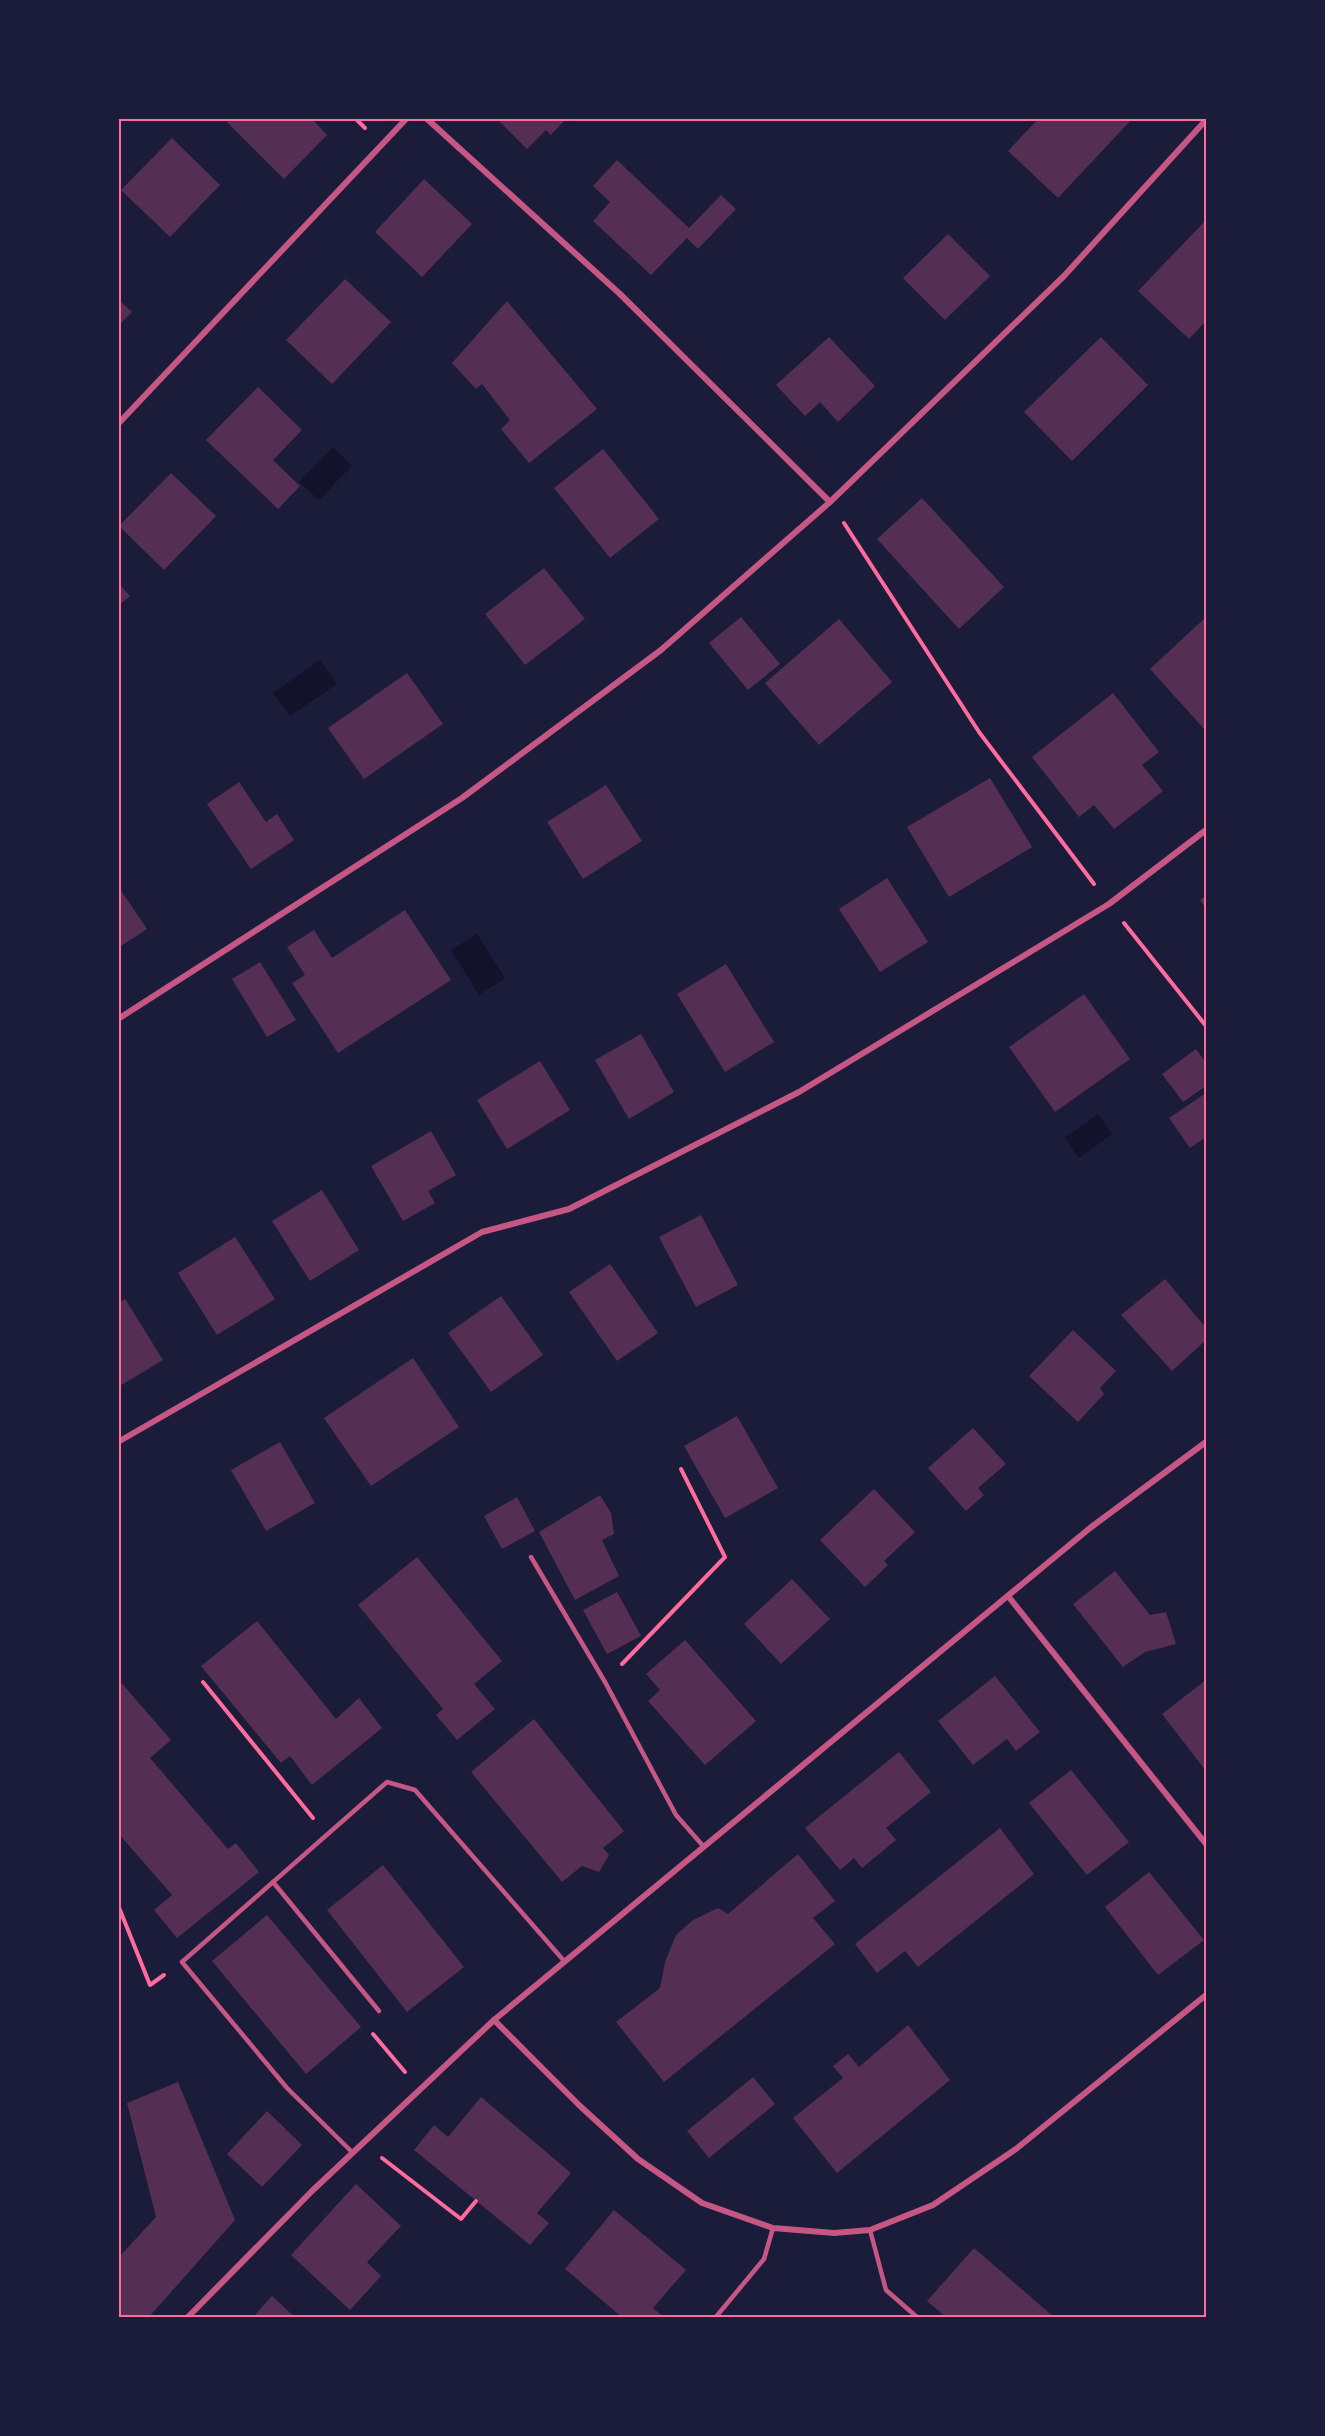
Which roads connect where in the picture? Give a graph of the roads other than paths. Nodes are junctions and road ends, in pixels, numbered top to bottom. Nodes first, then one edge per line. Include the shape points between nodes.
1 (407, 118) edge
2 (426, 118) edge
3 (1206, 120) edge
4 (118, 424) edge
5 (830, 502) junction
6 (1206, 830) edge
7 (118, 1019) edge
8 (118, 1442) edge
9 (1206, 1442) edge
10 (531, 1557) dead end
11 (1008, 1596) junction
12 (1206, 1844) edge
13 (704, 1847) junction
14 (273, 1882) junction
15 (565, 1962) junction
16 (1206, 1995) edge
17 (379, 2011) road end
18 (494, 2020) junction
19 (352, 2152) junction
20 (773, 2228) junction
21 (870, 2230) junction
22 (187, 2318) edge
23 (715, 2318) edge
24 (918, 2318) edge

1 - 4 street
2 - 5 street via 620,294
3 - 5 street via 1064,276
5 - 7 street via 661,650 462,798
6 - 8 street via 1109,904 799,1092 569,1209 482,1232
9 - 11 street via 1090,1528
10 - 13 lane via 605,1682 676,1815
11 - 12 street
11 - 13 street
13 - 15 street
14 - 15 lane via 387,1782 415,1790
14 - 17 lane
14 - 19 lane via 182,1962 287,2088
15 - 18 street
16 - 21 street via 1016,2149 933,2205
18 - 19 street
18 - 20 street via 638,2158 702,2203
19 - 22 street
20 - 21 street via 834,2233
20 - 23 lane via 764,2259
21 - 24 lane via 886,2290

